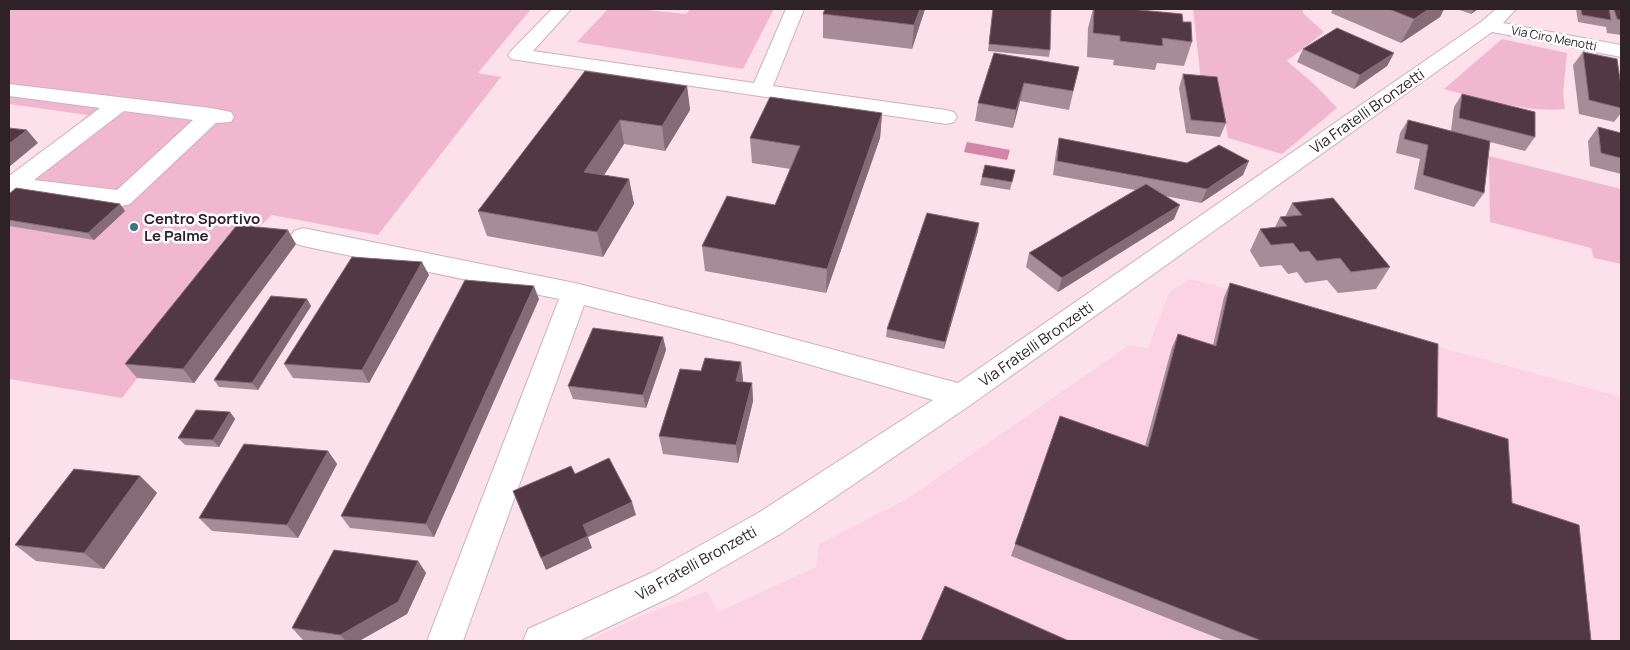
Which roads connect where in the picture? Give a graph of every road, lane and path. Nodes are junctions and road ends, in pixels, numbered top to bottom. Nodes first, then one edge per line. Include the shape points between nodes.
1 (562, 9) edge
2 (796, 9) edge
3 (1497, 17) edge
4 (1621, 51) edge
5 (9, 90) edge
6 (761, 90) junction
7 (118, 104) junction
8 (946, 117) dead end
9 (303, 237) dead end
10 (575, 293) junction
11 (962, 396) junction
12 (445, 641) edge
13 (541, 641) edge

1 - 6 street via 518,55
2 - 6 street
3 - 4 street, Via Ciro Menotti
3 - 11 street, Via Fratelli Bronzetti
5 - 7 street
6 - 8 street
7 - 7 street via 12,185 122,198 217,116
9 - 10 street
10 - 11 street via 734,332
10 - 12 street
11 - 13 street, Via Fratelli Bronzetti via 770,523 663,584

